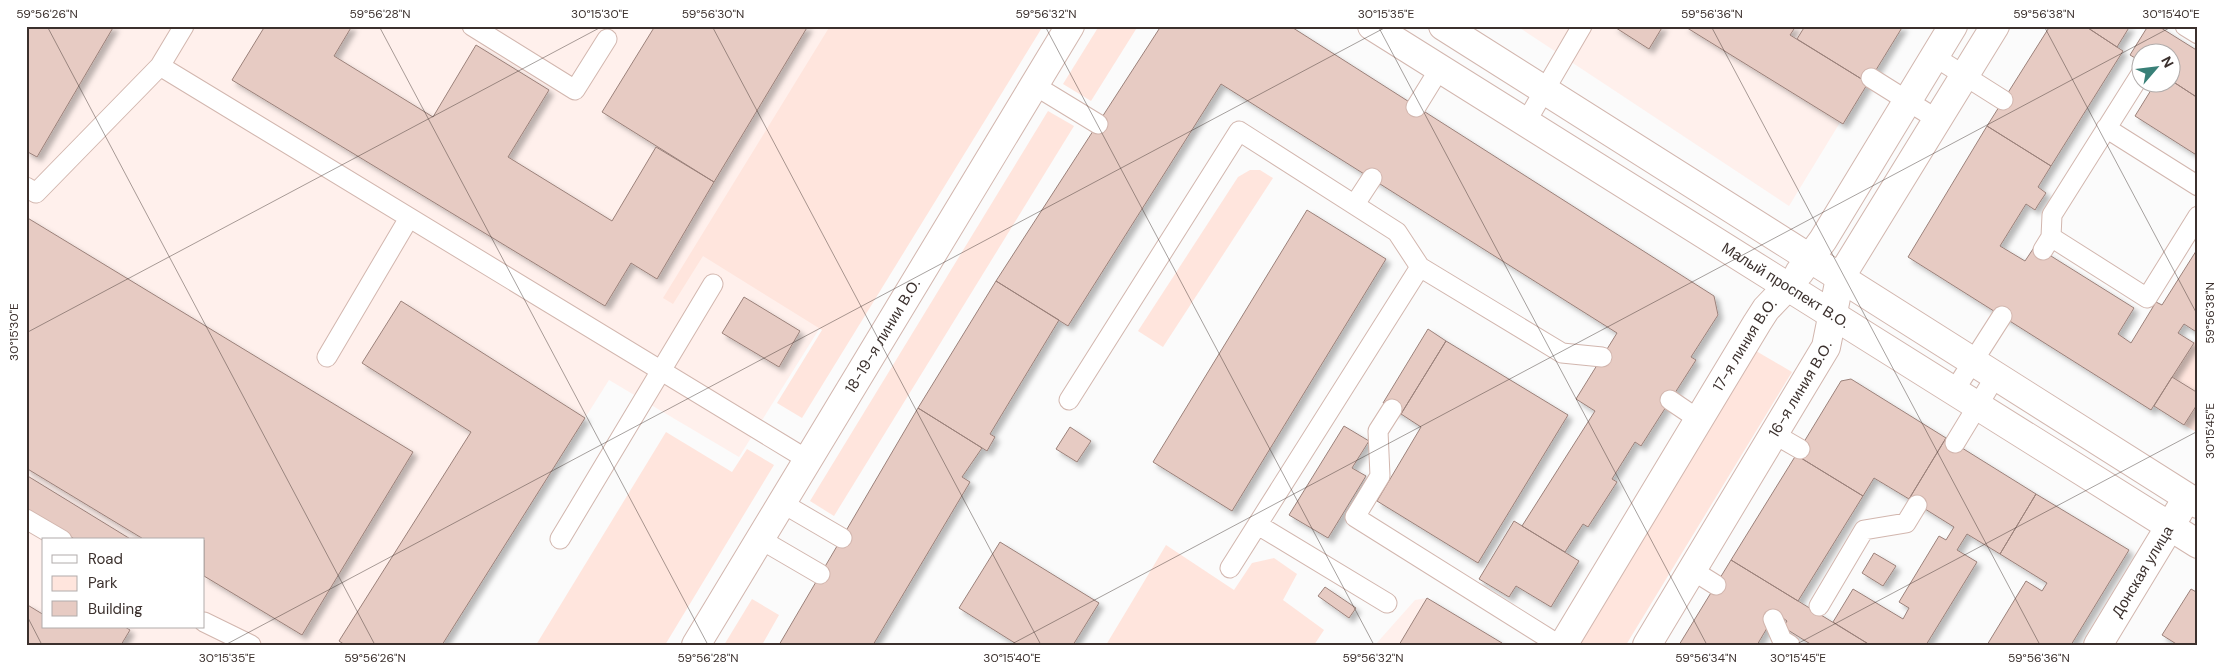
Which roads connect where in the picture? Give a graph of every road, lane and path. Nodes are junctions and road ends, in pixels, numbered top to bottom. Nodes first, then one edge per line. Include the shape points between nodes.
1 (184, 26) edge
2 (472, 26) edge
3 (1070, 26) edge
4 (1372, 26) edge
5 (1443, 26) edge
6 (1582, 26) edge
7 (1953, 26) edge
8 (1995, 26) edge
9 (2185, 26) edge
10 (2198, 34) edge
11 (607, 39) dead end
12 (1935, 56) junction
13 (160, 66) junction
14 (1440, 68) junction
15 (1965, 76) junction
16 (1871, 78) dead end
17 (1034, 85) junction
18 (2132, 88) edge
19 (1546, 91) junction
20 (2003, 100) dead end
21 (1908, 101) junction
22 (1416, 107) dead end
23 (1938, 120) junction
24 (1526, 122) junction
25 (1098, 124) dead end
26 (2106, 128) junction
27 (1372, 178) dead end
28 (2198, 186) edge
29 (26, 187) edge
30 (1355, 204) junction
31 (2198, 216) edge
32 (410, 218) junction
33 (1810, 260) junction
34 (1420, 267) junction
35 (1840, 278) junction
36 (713, 284) dead end
37 (1788, 286) junction
38 (1831, 314) junction
39 (2002, 316) dead end
40 (327, 357) dead end
41 (1602, 357) dead end
42 (1972, 362) junction
43 (660, 372) junction
44 (1995, 377) junction
45 (1954, 391) junction
46 (1069, 400) dead end
47 (1670, 400) dead end
48 (1978, 406) junction
49 (1392, 409) dead end
50 (1698, 419) junction
51 (1774, 434) junction
52 (1955, 443) dead end
53 (1800, 449) dead end
54 (808, 460) junction
55 (2193, 501) edge
56 (782, 503) junction
57 (1917, 505) dead end
58 (26, 518) edge
59 (1258, 525) junction
60 (2171, 527) junction
61 (59, 538) edge
62 (842, 538) dead end
63 (560, 539) dead end
64 (760, 539) junction
65 (2198, 544) edge
66 (1230, 568) dead end
67 (1692, 570) junction
68 (820, 574) dead end
69 (1716, 585) dead end
70 (1387, 603) dead end
71 (1819, 606) dead end
72 (1773, 618) dead end
73 (205, 622) edge
74 (1784, 643) edge
75 (251, 645) edge
76 (696, 645) edge
77 (1559, 645) edge
78 (1563, 645) edge
79 (1647, 645) edge
80 (2098, 645) edge

1 - 13 lane
2 - 11 lane via 575,90
3 - 17 main road, 18-19-я линии В.О.
4 - 14 main road, Малый проспект В.О.
5 - 19 main road
6 - 19 lane
7 - 12 main road, 17-я линия В.О.
8 - 15 main road, 16-я линия В.О.
9 - 10 lane
12 - 15 lane
12 - 21 main road, 17-я линия В.О.
13 - 29 lane via 36,193
13 - 32 lane
14 - 22 lane
14 - 24 main road, Малый проспект В.О.
15 - 20 lane
15 - 23 main road, 16-я линия В.О.
16 - 21 lane
17 - 25 lane
17 - 54 main road, 18-19-я линии В.О.
18 - 26 lane
19 - 24 lane
19 - 33 main road
21 - 23 lane
21 - 33 main road, 17-я линия В.О.
23 - 35 main road, 16-я линия В.О.
24 - 37 main road, Малый проспект В.О.
26 - 28 lane
26 - 31 lane via 2052,215 2047,244 2147,298
27 - 30 lane
30 - 34 lane via 1397,232
30 - 46 lane via 1239,131
32 - 40 lane
32 - 43 lane
33 - 35 main road
33 - 37 main road, 17-я линия В.О.
34 - 41 lane via 1562,353
34 - 59 lane
35 - 38 main road, 16-я линия В.О.
35 - 42 main road
36 - 43 lane
37 - 38 main road, Малый проспект В.О.
37 - 50 main road, 17-я линия В.О. via 1766,308
38 - 45 main road, Малый проспект В.О.
38 - 51 main road, 16-я линия В.О. via 1826,347
39 - 42 lane
42 - 44 main road
42 - 45 lane
43 - 54 lane
43 - 63 lane
44 - 48 lane
44 - 55 main road
45 - 48 main road, Малый проспект В.О.
47 - 50 lane
48 - 52 lane
48 - 60 main road, Малый проспект В.О.
49 - 77 lane via 1378,431 1380,476 1355,517
50 - 78 main road, 17-я линия В.О.
51 - 53 lane
51 - 67 main road, 16-я линия В.О.
54 - 56 main road, 18-19-я линии В.О.
55 - 60 main road, Донская улица
56 - 62 lane
56 - 64 main road, 18-19-я линии В.О.
57 - 71 lane via 1906,523 1864,530
58 - 61 lane
59 - 66 lane
59 - 70 lane
60 - 65 main road, Малый проспект В.О.
60 - 80 main road, Донская улица
64 - 68 lane
64 - 76 main road, 18-19-я линии В.О.
67 - 69 lane
67 - 79 main road, 16-я линия В.О.
72 - 74 lane
73 - 75 lane

